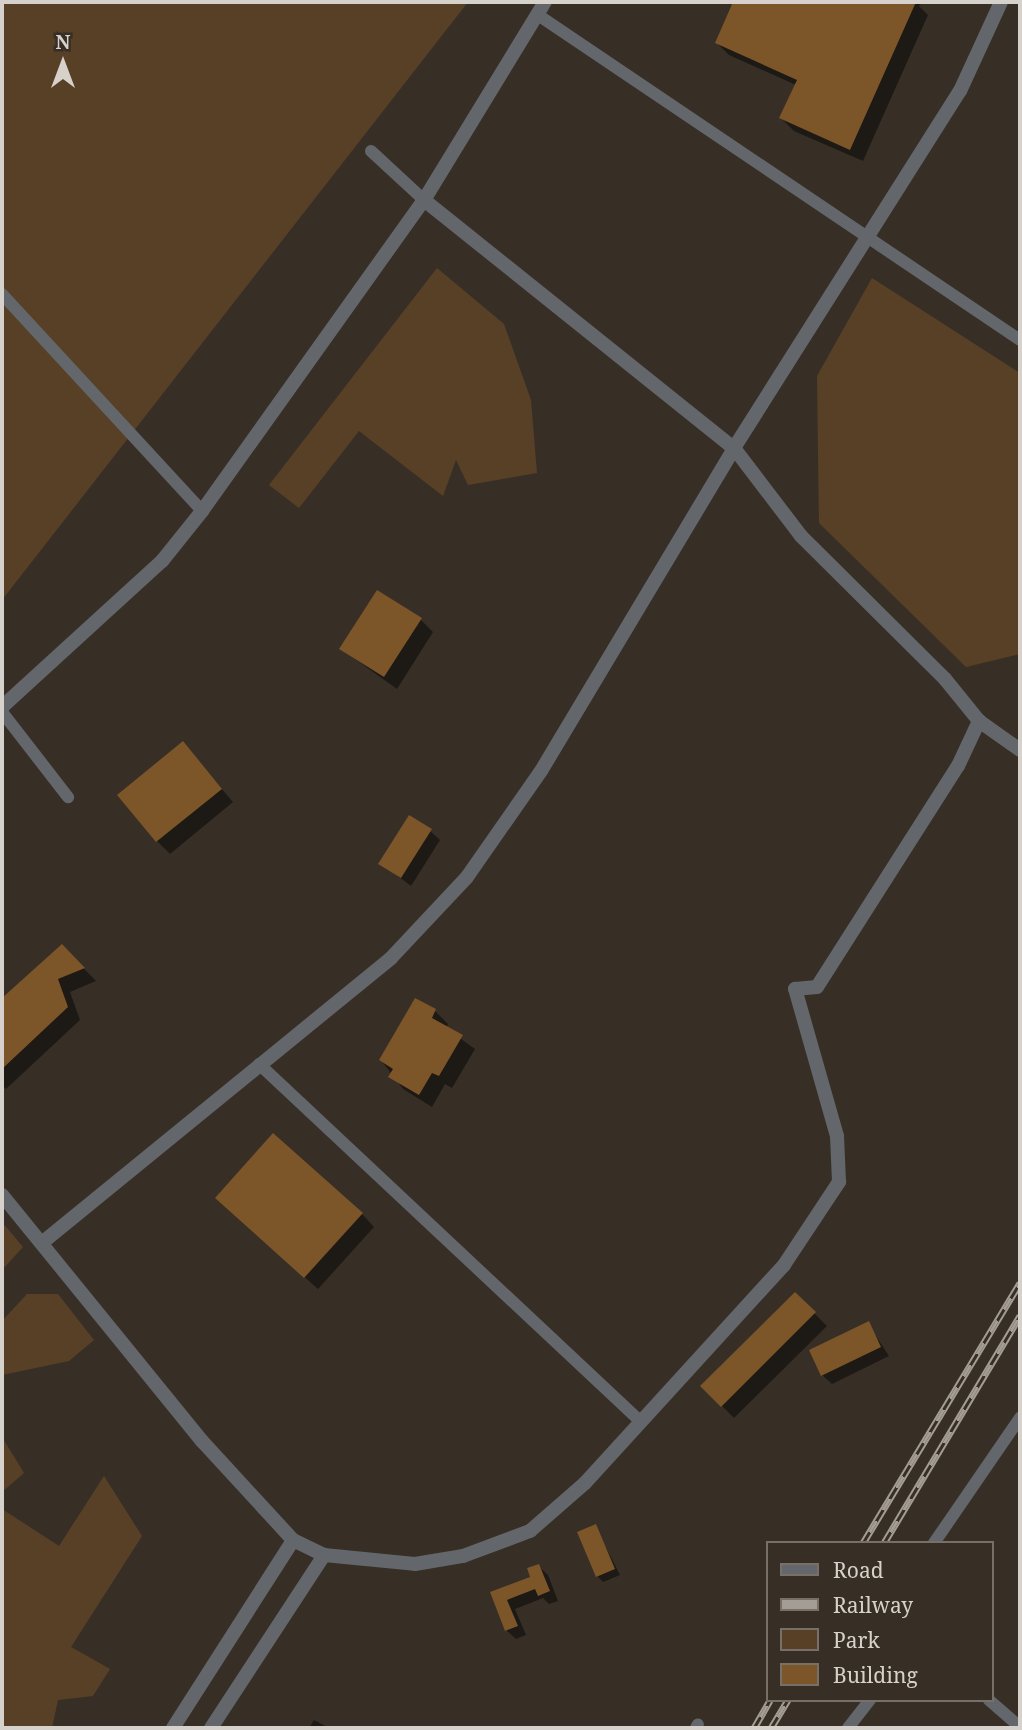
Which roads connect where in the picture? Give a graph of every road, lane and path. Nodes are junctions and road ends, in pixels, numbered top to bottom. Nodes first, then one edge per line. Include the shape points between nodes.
1 (1001, 2) edge
2 (541, 8) edge
3 (372, 150) dead end
4 (424, 201) junction
5 (867, 235) junction
6 (2, 294) edge
7 (1020, 340) edge
8 (734, 448) junction
9 (202, 511) junction
10 (2, 709) edge
11 (979, 721) junction
12 (1020, 750) edge
13 (68, 797) dead end
14 (259, 1065) junction
15 (2, 1195) edge
16 (43, 1242) junction
17 (1020, 1418) edge
18 (640, 1421) junction
19 (292, 1540) junction
20 (935, 1541) edge
21 (324, 1555) junction
22 (868, 1702) edge
23 (991, 1702) edge
24 (1020, 1727) edge
25 (173, 1728) edge
26 (211, 1728) edge
27 (848, 1728) edge

1 - 5 street via 960,91
2 - 4 street
2 - 5 street
3 - 4 street
4 - 8 street
4 - 9 street
5 - 7 street
5 - 8 street
6 - 9 street
8 - 11 street via 801,536 945,679
8 - 14 street via 541,771 467,877 391,958
9 - 10 street via 162,561
10 - 13 street
11 - 12 street
11 - 18 street via 958,766 817,988 795,989 837,1136 839,1182 785,1265
14 - 16 street
14 - 18 street
15 - 16 street
16 - 19 street via 202,1441
17 - 20 street
18 - 21 street via 585,1483 530,1531 463,1556 415,1564
19 - 21 street
19 - 25 street
21 - 26 street
22 - 27 street
23 - 24 street

